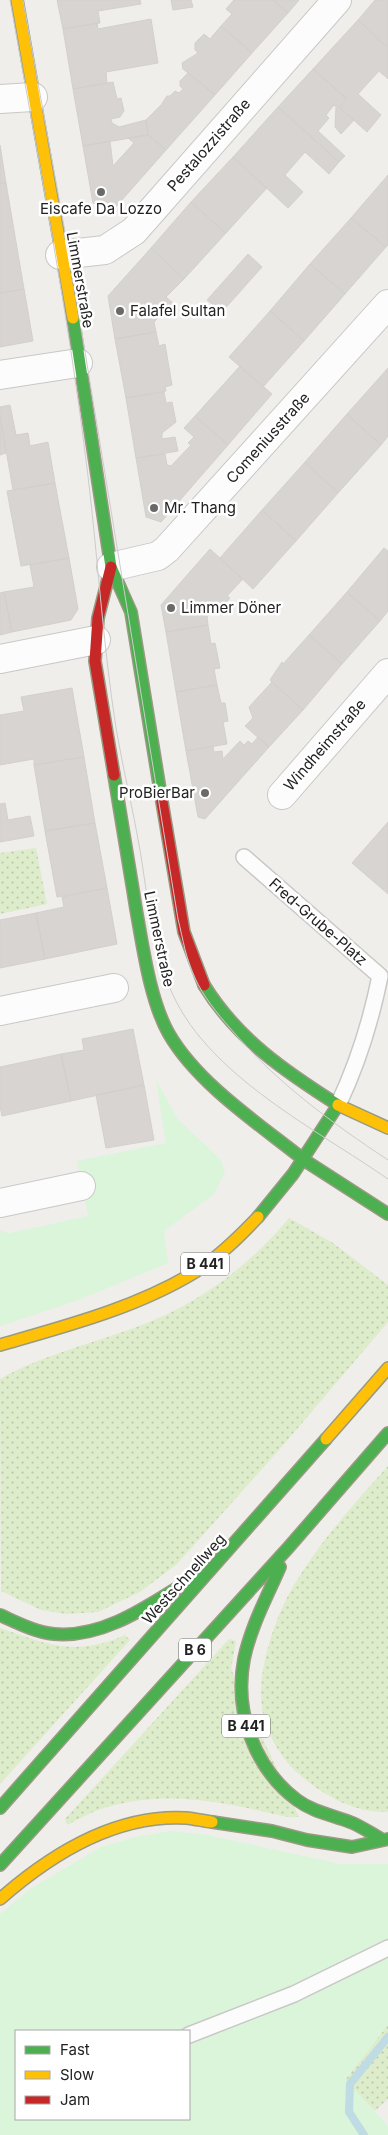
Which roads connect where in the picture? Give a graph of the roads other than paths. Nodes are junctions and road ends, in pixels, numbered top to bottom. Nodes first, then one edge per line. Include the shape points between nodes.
1 (17, 0) edge
2 (337, 0) edge
3 (33, 97) junction
4 (0, 99) edge
5 (60, 255) junction
6 (388, 304) edge
7 (78, 362) junction
8 (0, 375) edge
9 (111, 567) junction
10 (96, 640) junction
11 (0, 659) edge
12 (388, 673) edge
13 (282, 794) dead end
14 (244, 857) dead end
15 (114, 988) dead end
16 (0, 1011) edge
17 (338, 1105) junction
18 (388, 1128) edge
19 (304, 1160) junction
20 (81, 1186) dead end
21 (0, 1203) edge
22 (388, 1214) edge
23 (0, 1345) edge
24 (388, 1368) edge
25 (388, 1433) edge
26 (288, 1548) junction
27 (218, 1563) junction
28 (0, 1615) edge
29 (0, 1808) edge
30 (386, 1840) edge
31 (0, 1866) edge
32 (0, 1899) edge
33 (388, 1948) edge
34 (190, 2036) edge

1 - 3 main road, Limmerstraße
2 - 5 street, Pestalozzistraße via 134,231 105,250
3 - 4 street
3 - 5 main road, Limmerstraße
5 - 7 main road, Limmerstraße
6 - 9 street, Comeniusstraße via 168,549 158,556
7 - 8 street
7 - 9 main road, Limmerstraße
9 - 10 main road, Limmerstraße
9 - 17 main road, Limmerstraße via 131,612 184,932 191,955 203,983 244,1036 277,1065
10 - 11 street
10 - 19 main road, Limmerstraße via 95,661 143,949 158,1008 169,1034 194,1068 218,1092
12 - 13 street, Windheimstraße
14 - 17 lane, Fred-Grube-Platz via 380,976 371,1018
15 - 16 street
17 - 18 main road, Limmerstraße
17 - 19 main road, B 441
19 - 22 main road, Limmerstraße
19 - 23 main road, B 441 via 267,1207 228,1247 196,1271 91,1318
20 - 21 street
24 - 27 main road, Westschnellweg / B 6
25 - 26 main road, B 6
26 - 30 main road, B 441 via 249,1638 240,1682 247,1731 275,1782 298,1802 353,1823
26 - 31 main road, B 6
27 - 28 main road via 101,1630 69,1635 42,1633
27 - 29 main road, Westschnellweg / B 6
30 - 32 main road via 352,1847 185,1818 143,1821 101,1833 62,1854 24,1878
33 - 34 lane via 294,1994

